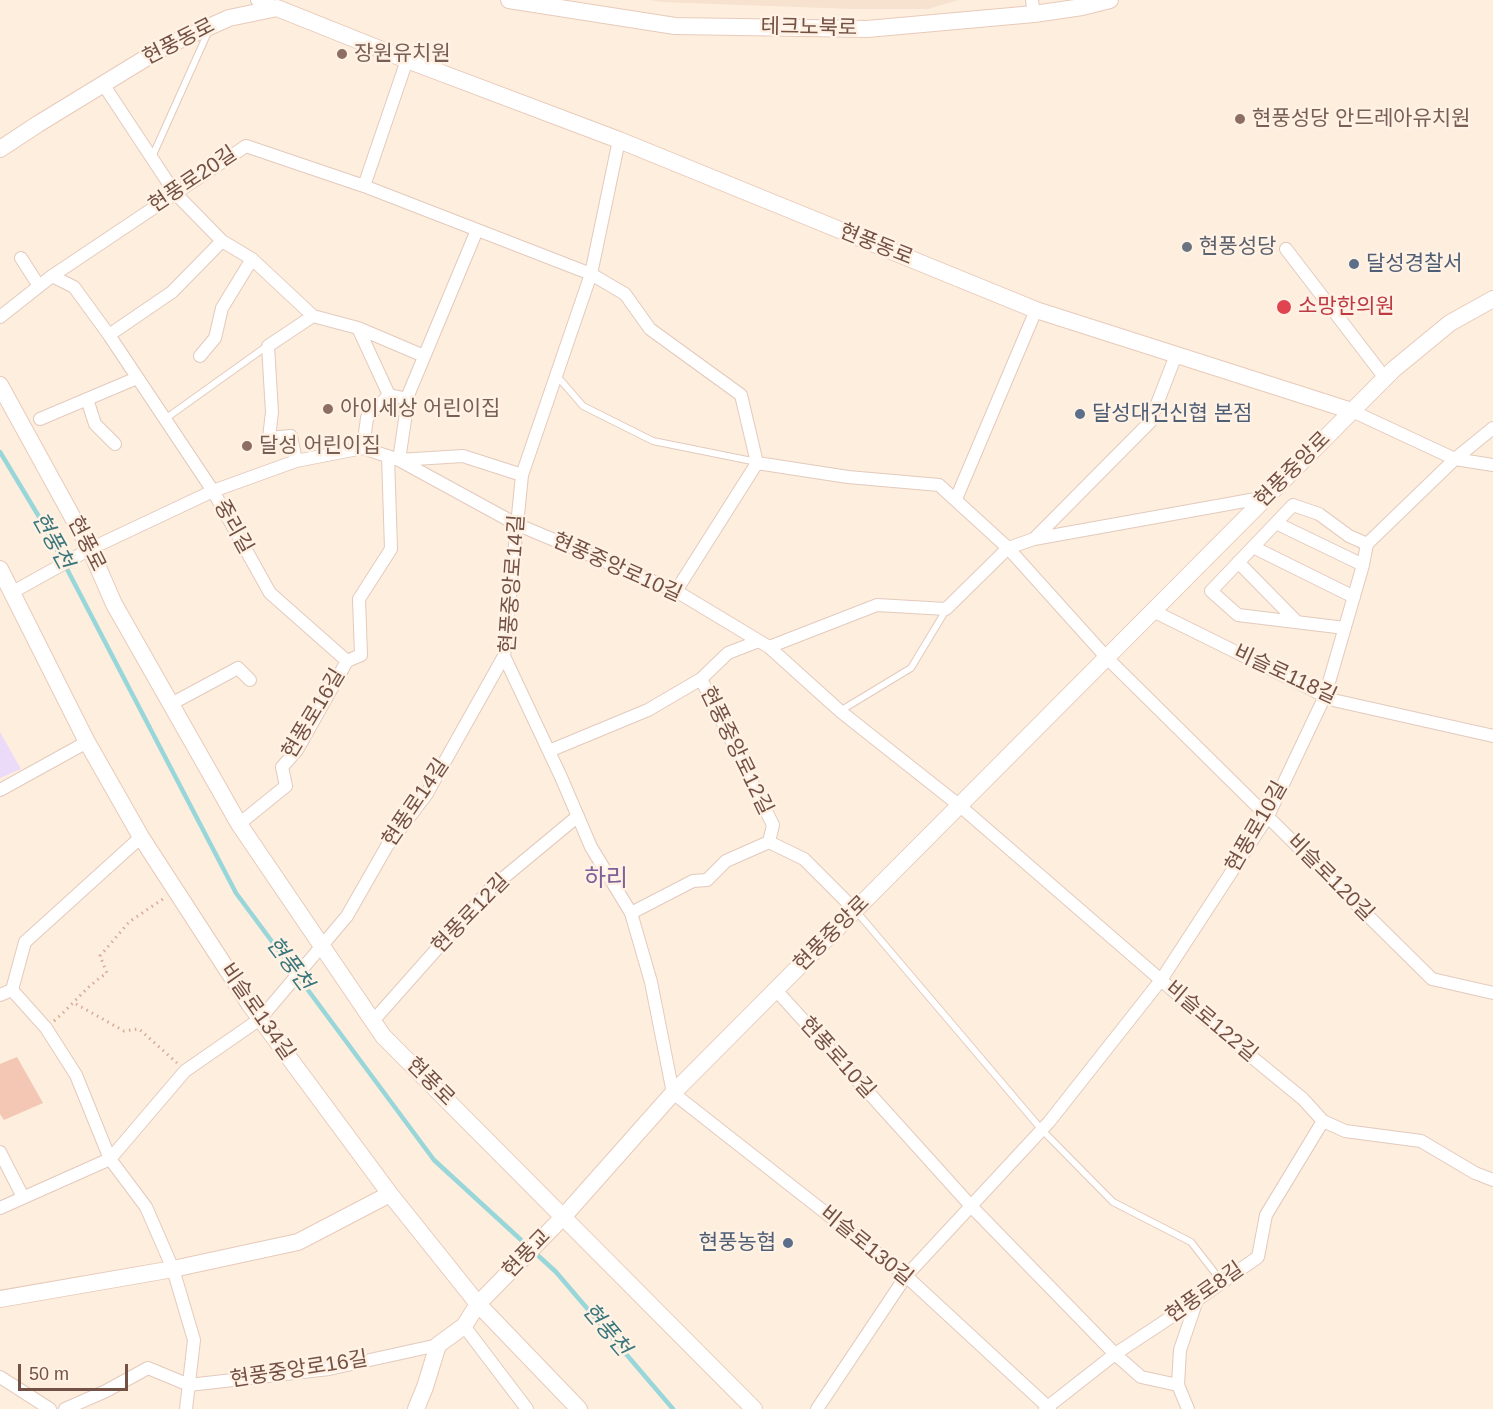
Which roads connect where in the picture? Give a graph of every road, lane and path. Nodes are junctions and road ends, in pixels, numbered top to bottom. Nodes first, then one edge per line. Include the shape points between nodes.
1 (257, 0) edge
2 (509, 0) edge
3 (1110, 0) edge
4 (1033, 7) edge
5 (277, 8) junction
6 (211, 26) junction
7 (407, 60) junction
8 (103, 84) junction
9 (619, 140) junction
10 (0, 149) edge
11 (152, 158) junction
12 (363, 186) junction
13 (175, 193) junction
14 (477, 230) junction
15 (222, 241) junction
16 (1286, 249) dead end
17 (21, 258) dead end
18 (252, 259) junction
19 (591, 274) junction
20 (52, 276) junction
21 (39, 286) junction
22 (1493, 300) edge
23 (1036, 310) junction
24 (313, 315) junction
25 (0, 317) edge
26 (358, 328) junction
27 (109, 335) junction
28 (268, 346) junction
29 (1176, 355) junction
30 (200, 356) dead end
31 (424, 356) junction
32 (556, 375) junction
33 (137, 378) junction
34 (1385, 378) junction
35 (0, 385) edge
36 (389, 395) junction
37 (87, 399) junction
38 (408, 399) junction
39 (1352, 411) junction
40 (40, 419) dead end
41 (165, 419) junction
42 (1493, 428) edge
43 (115, 444) dead end
44 (363, 448) junction
45 (394, 458) junction
46 (1455, 459) junction
47 (296, 461) junction
48 (757, 463) junction
49 (1493, 465) edge
50 (522, 475) junction
51 (213, 491) junction
52 (1267, 497) junction
53 (956, 499) junction
54 (1276, 523) junction
55 (516, 524) junction
56 (1034, 538) junction
57 (1367, 544) junction
58 (1252, 547) junction
59 (1008, 548) junction
60 (90, 549) junction
61 (1238, 562) junction
62 (1363, 565) junction
63 (0, 569) edge
64 (676, 591) junction
65 (11, 592) junction
66 (1354, 597) junction
67 (946, 609) junction
68 (1153, 611) junction
69 (1297, 622) junction
70 (1345, 628) junction
71 (764, 644) junction
72 (504, 656) junction
73 (1107, 658) junction
74 (347, 661) junction
75 (701, 679) junction
76 (250, 680) dead end
77 (1325, 696) junction
78 (171, 704) junction
79 (840, 711) junction
80 (1493, 736) edge
81 (87, 742) junction
82 (549, 751) junction
83 (0, 790) edge
84 (960, 806) junction
85 (578, 816) junction
86 (1268, 816) junction
87 (239, 824) junction
88 (141, 837) junction
89 (769, 842) junction
90 (176, 891) junction
91 (855, 910) junction
92 (631, 913) junction
93 (323, 946) junction
94 (1161, 980) junction
95 (776, 990) junction
96 (6, 993) edge
97 (1493, 993) edge
98 (75, 1003) junction
99 (260, 1019) junction
100 (373, 1021) junction
101 (46, 1028) junction
102 (185, 1071) junction
103 (674, 1094) junction
104 (1323, 1121) junction
105 (1042, 1130) junction
106 (0, 1152) edge
107 (110, 1159) junction
108 (1493, 1180) edge
109 (390, 1194) junction
110 (23, 1197) junction
111 (971, 1206) junction
112 (0, 1208) edge
113 (564, 1216) junction
114 (173, 1269) junction
115 (906, 1276) junction
116 (1222, 1282) junction
117 (484, 1298) junction
118 (0, 1299) edge
119 (1197, 1300) junction
120 (464, 1326) junction
121 (438, 1345) junction
122 (1115, 1354) junction
123 (0, 1377) edge
124 (189, 1385) junction
125 (1178, 1385) junction
126 (1048, 1408) edge
127 (50, 1409) edge
128 (65, 1409) edge
129 (186, 1409) edge
130 (416, 1409) edge
131 (528, 1409) edge
132 (579, 1409) edge
133 (754, 1409) edge
134 (817, 1409) edge
135 (1188, 1409) edge

1 - 5 street
2 - 4 street, 테크노북로 via 675,27 867,29
3 - 4 street, 테크노북로 via 1082,7
5 - 6 street, 현풍동로
5 - 7 street, 현풍동로
6 - 8 street, 현풍동로 via 164,47
6 - 11 lane
7 - 9 street, 현풍동로
7 - 12 street
8 - 10 street, 현풍동로
8 - 11 street
9 - 19 street, 현풍중앙로14길
9 - 23 street, 현풍동로
11 - 13 street
12 - 13 street, 현풍로20길 via 246,146
12 - 14 street, 현풍로20길
13 - 15 street
13 - 20 street, 현풍로20길
14 - 19 street
14 - 31 street, 현풍로16길
15 - 18 street
15 - 27 street via 172,292
16 - 34 street
17 - 21 street
18 - 24 street
18 - 30 street via 222,308 215,338
19 - 32 street, 현풍중앙로14길
19 - 48 street via 625,294 650,329 741,395
20 - 21 street, 현풍로20길
20 - 27 street, 중리길 via 74,287
21 - 25 street, 현풍로20길
22 - 34 street, 현풍중앙로 via 1450,323
23 - 29 street, 현풍동로
23 - 53 street
24 - 26 street
24 - 28 street
26 - 31 street
26 - 36 street
27 - 33 street, 중리길
28 - 41 lane
28 - 47 street via 272,412 269,438 291,436
29 - 39 street, 현풍동로
29 - 56 street via 1150,423
31 - 38 street, 현풍로16길
32 - 48 lane via 583,406 653,441
32 - 50 street, 현풍중앙로14길
33 - 37 street
33 - 41 street, 중리길
34 - 39 street, 현풍중앙로
35 - 60 street, 현풍로
36 - 38 street
36 - 44 street via 367,418
37 - 40 street
37 - 43 street via 95,424
38 - 45 street, 현풍로16길
39 - 46 street
39 - 52 street, 현풍중앙로
41 - 51 street, 중리길
42 - 46 street
44 - 45 street, 현풍중앙로10길
44 - 47 street, 현풍중앙로10길
45 - 50 street, 현풍중앙로10길 via 463,456
45 - 55 street, 현풍중앙로10길
45 - 74 street, 현풍로16길 via 391,549 359,599 360,655
46 - 49 street
46 - 57 street
47 - 51 street, 현풍중앙로10길
48 - 53 street via 939,485
48 - 64 street
50 - 55 street, 현풍중앙로14길
51 - 60 street, 현풍중앙로10길
51 - 74 street, 중리길 via 270,593
52 - 56 street
52 - 68 street, 현풍중앙로
53 - 59 street
54 - 57 street via 1293,505 1319,514
54 - 58 street
54 - 62 street
55 - 64 street, 현풍중앙로10길
55 - 72 street, 현풍중앙로14길
56 - 59 street
57 - 62 street, 현풍로10길
58 - 61 street
58 - 66 street
59 - 67 street
59 - 73 street
60 - 65 street, 현풍중앙로10길
60 - 78 street, 현풍로 via 114,604
61 - 69 street
61 - 69 street via 1212,591 1222,602 1238,615
62 - 66 street, 현풍로10길
63 - 65 street, 비슬로134길
64 - 71 street, 현풍중앙로10길
65 - 81 street, 비슬로134길
66 - 70 street, 현풍로10길
67 - 71 street via 878,605
67 - 79 lane via 911,668
68 - 73 street, 현풍중앙로
68 - 77 street, 비슬로118길
69 - 70 street
70 - 77 street, 현풍로10길
71 - 75 street via 728,653
71 - 79 street, 현풍중앙로10길
72 - 82 street, 현풍중앙로14길
72 - 93 street, 현풍로14길 via 426,795 387,846 347,916
73 - 84 street, 현풍중앙로
73 - 86 street, 비슬로120길
74 - 87 street, 현풍로16길 via 297,750 282,767 286,786
75 - 82 street, 현풍중앙로12길 via 648,710
75 - 89 street, 현풍중앙로12길 via 773,825
76 - 78 street via 238,668
77 - 80 street, 비슬로118길
77 - 86 street, 현풍로10길
78 - 87 street, 현풍로
79 - 84 street, 현풍중앙로10길
81 - 83 street
81 - 88 street, 비슬로134길
82 - 85 street, 현풍중앙로14길
84 - 91 street, 현풍중앙로
84 - 94 street, 비슬로122길
85 - 92 street, 현풍중앙로14길 via 591,847
85 - 100 street, 현풍로12길 via 490,889
86 - 94 street, 현풍로10길
86 - 97 street, 비슬로120길 via 1432,979
87 - 93 street, 현풍로
88 - 90 street, 비슬로134길
88 - 96 street via 25,942
89 - 91 street, 현풍중앙로12길 via 804,859
89 - 92 street via 726,861 707,880 693,881
90 - 98 path via 129,922 100,956 107,973 87,986
90 - 99 street, 비슬로134길
91 - 95 street, 현풍중앙로
91 - 105 lane
92 - 103 street, 현풍중앙로14길 via 651,982
93 - 99 street, 현풍로14길
93 - 100 street, 현풍로
94 - 104 street, 비슬로122길 via 1303,1099
94 - 105 street, 현풍로10길
95 - 103 street, 현풍중앙로
95 - 111 street, 현풍로10길
96 - 101 street
98 - 101 path
98 - 102 path via 124,1031 139,1029
99 - 102 street, 현풍로14길
99 - 109 street, 비슬로134길
100 - 113 street, 현풍로 via 383,1036
101 - 107 street via 76,1076
102 - 107 street, 현풍로14길
103 - 113 street, 현풍중앙로
103 - 115 street, 비슬로130길
104 - 108 street, 비슬로122길 via 1345,1131 1421,1141
104 - 116 street, 현풍로8길 via 1266,1215 1258,1257
105 - 111 street, 현풍로10길
105 - 116 lane via 1113,1202 1191,1242
106 - 110 street
107 - 110 street
107 - 114 street via 147,1207
109 - 114 street via 298,1242
109 - 117 street, 비슬로134길
110 - 112 street
111 - 115 street, 현풍로10길
111 - 122 street
113 - 117 street, 현풍교
113 - 133 street, 현풍로
114 - 118 street
114 - 124 street via 194,1340
115 - 126 street, 비슬로130길
115 - 134 street, 현풍로10길
116 - 119 street, 현풍로8길
117 - 120 street
117 - 132 street, 비슬로134길
119 - 122 street, 현풍로8길
119 - 125 street via 1180,1350
120 - 121 street
120 - 131 street
121 - 124 street, 현풍중앙로16길 via 329,1369
121 - 130 street
122 - 125 street via 1141,1377
122 - 126 street, 현풍로8길
123 - 127 street
124 - 128 street, 현풍중앙로16길 via 148,1368
124 - 129 street
125 - 135 street

